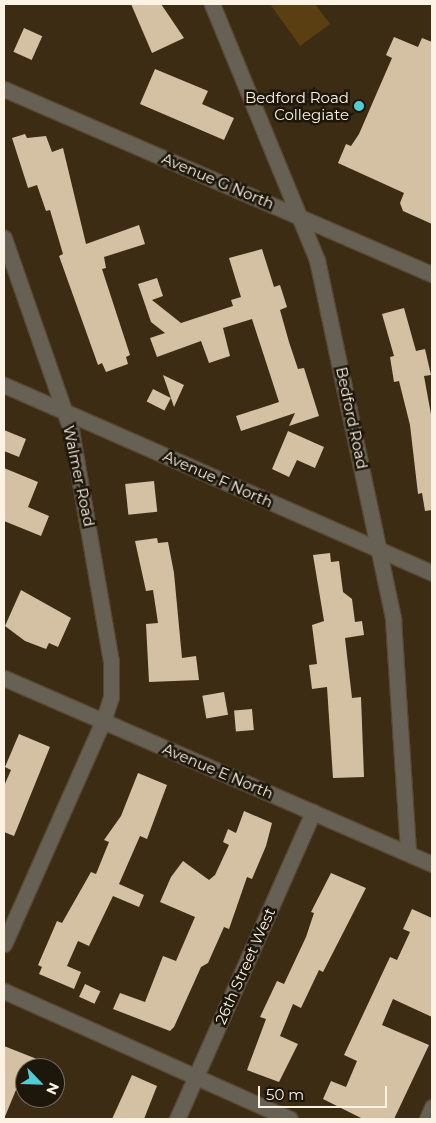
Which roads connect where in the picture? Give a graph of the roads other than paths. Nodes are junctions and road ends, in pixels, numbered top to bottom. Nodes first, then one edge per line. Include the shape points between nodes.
1 (212, 4) edge
2 (4, 89) edge
3 (302, 217) junction
4 (4, 238) edge
5 (432, 274) edge
6 (4, 385) edge
7 (64, 411) junction
8 (381, 550) junction
9 (432, 573) edge
10 (4, 678) edge
11 (103, 721) junction
12 (313, 812) junction
13 (408, 853) junction
14 (432, 864) edge
15 (4, 944) edge
16 (4, 991) edge
17 (196, 1077) junction
18 (432, 1106) edge
19 (177, 1119) edge
20 (290, 1119) edge
21 (427, 1119) edge

1 - 3 street, Bedford Road
2 - 3 street, Avenue G North
3 - 5 street, Avenue G North
3 - 8 street, Bedford Road via 318,260
4 - 7 street, Walmer Road
6 - 7 street, Avenue F North
7 - 8 street, Avenue F North
7 - 11 street, Walmer Road via 75,446 111,661 111,697
8 - 9 street, Avenue F North
8 - 13 street, Bedford Road via 393,619
10 - 11 street, Avenue E North
11 - 12 street, Avenue E North
11 - 15 street, Walmer Road
12 - 13 street, Avenue E North
12 - 17 street, 26th Street West
13 - 14 street, Avenue E North
16 - 17 street
17 - 19 street, 26th Street West
17 - 20 street
18 - 21 street

